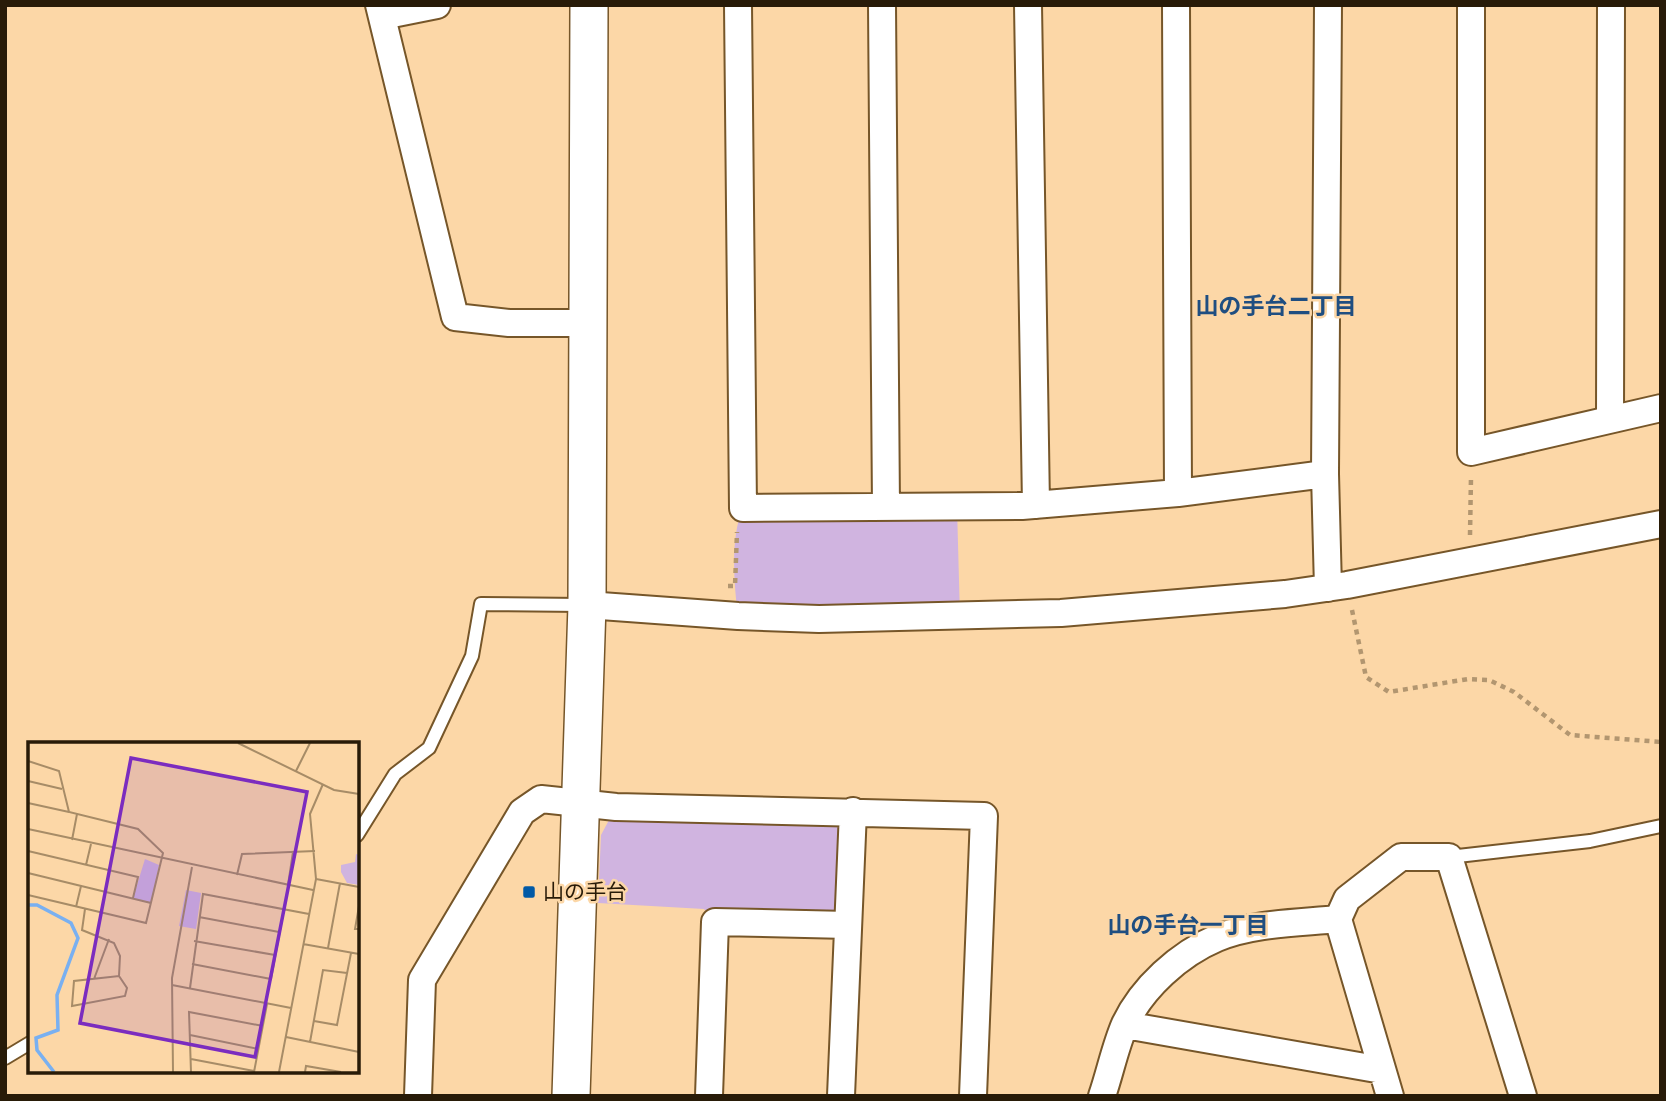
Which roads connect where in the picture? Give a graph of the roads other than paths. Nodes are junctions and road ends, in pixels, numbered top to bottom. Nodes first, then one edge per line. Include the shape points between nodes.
1 (437, 5) edge
2 (589, 5) edge
3 (738, 5) edge
4 (882, 5) edge
5 (1028, 5) edge
6 (1176, 5) edge
7 (1328, 5) edge
8 (1471, 5) edge
9 (1611, 5) edge
10 (380, 10) edge
11 (588, 323) junction
12 (1661, 408) edge
13 (1610, 419) junction
14 (1325, 474) junction
15 (1178, 493) junction
16 (1036, 505) junction
17 (886, 507) junction
18 (1661, 524) edge
19 (1337, 586) junction
20 (587, 605) junction
21 (582, 804) junction
22 (853, 811) junction
23 (1661, 826) edge
24 (359, 832) edge
25 (1449, 857) junction
26 (1338, 919) junction
27 (848, 925) junction
28 (1125, 1025) junction
29 (28, 1044) edge
30 (5, 1058) edge
31 (1382, 1070) junction
32 (418, 1096) edge
33 (571, 1096) edge
34 (709, 1096) edge
35 (841, 1096) edge
36 (972, 1096) edge
37 (1102, 1096) edge
38 (1390, 1096) edge
39 (1523, 1096) edge

1 - 10 street
2 - 11 street
3 - 17 street via 743,508
4 - 17 street
5 - 16 street
6 - 15 street
7 - 14 street
8 - 13 street via 1471,452
9 - 13 street
10 - 11 street via 455,317 509,323
11 - 20 street
12 - 13 street
14 - 15 street
14 - 19 street
15 - 16 street
16 - 17 street
18 - 19 street
19 - 20 street via 1061,613 960,617 819,619
20 - 21 street
20 - 24 lane via 481,604 472,656 429,748 395,774
21 - 22 street
21 - 32 street via 541,799 522,812 422,980
21 - 33 street
22 - 27 street
22 - 36 street via 984,816
23 - 25 lane via 1590,841
25 - 26 street via 1401,857 1347,898
25 - 39 street
26 - 28 street via 1261,927 1217,938 1175,964 1145,991
26 - 31 street
27 - 34 street via 715,922
27 - 35 street
28 - 31 street
28 - 37 street
29 - 30 lane
31 - 38 street

